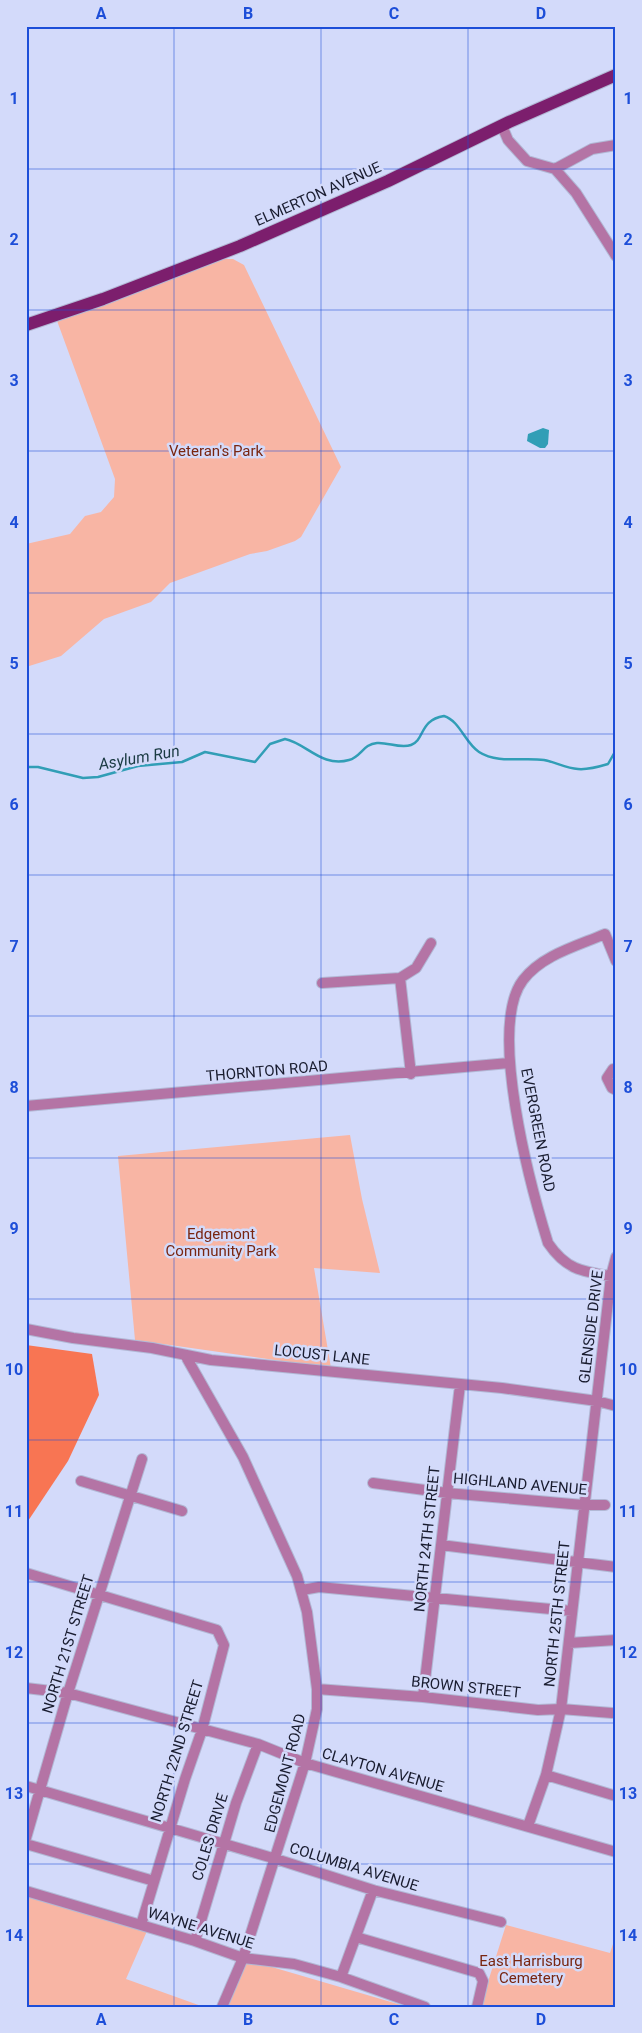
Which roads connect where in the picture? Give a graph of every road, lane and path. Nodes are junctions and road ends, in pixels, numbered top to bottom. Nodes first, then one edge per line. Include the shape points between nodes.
1 (616, 75) edge
2 (502, 126) junction
3 (616, 144) edge
4 (555, 169) junction
5 (616, 256) edge
6 (26, 325) edge
7 (431, 943) dead end
8 (616, 961) edge
9 (400, 978) junction
10 (322, 983) dead end
11 (509, 1063) junction
12 (616, 1069) edge
13 (410, 1074) junction
14 (616, 1090) edge
15 (26, 1106) edge
16 (616, 1257) edge
17 (614, 1276) edge
18 (26, 1329) edge
19 (184, 1356) junction
20 (460, 1385) junction
21 (597, 1401) junction
22 (616, 1406) edge
23 (142, 1459) dead end
24 (81, 1481) dead end
25 (373, 1483) dead end
26 (447, 1493) junction
27 (130, 1494) junction
28 (583, 1505) junction
29 (605, 1505) dead end
30 (182, 1511) dead end
31 (441, 1545) junction
32 (578, 1562) junction
33 (616, 1567) edge
34 (26, 1573) edge
35 (302, 1590) junction
36 (99, 1594) junction
37 (436, 1597) junction
38 (572, 1611) junction
39 (616, 1640) edge
40 (569, 1643) junction
41 (26, 1688) edge
42 (317, 1689) junction
43 (68, 1693) junction
44 (423, 1697) junction
45 (561, 1709) junction
46 (612, 1713) dead end
47 (202, 1730) junction
48 (258, 1744) junction
49 (305, 1763) junction
50 (546, 1775) junction
51 (26, 1786) edge
52 (39, 1790) junction
53 (616, 1796) edge
54 (528, 1826) junction
55 (169, 1829) junction
56 (26, 1838) edge
57 (26, 1844) edge
58 (223, 1844) junction
59 (616, 1852) edge
60 (276, 1859) junction
61 (154, 1882) junction
62 (373, 1890) junction
63 (26, 1891) edge
64 (501, 1922) dead end
65 (141, 1925) junction
66 (356, 1937) junction
67 (195, 1941) junction
68 (243, 1958) junction
69 (341, 1977) junction
70 (222, 2007) edge
71 (426, 2007) edge
72 (477, 2007) edge

1 - 2 main road, ELMERTON AVENUE
2 - 4 street via 517,152 527,160
2 - 6 main road, ELMERTON AVENUE via 388,181 240,246
3 - 4 street via 592,149
4 - 5 street via 576,194
7 - 9 street via 416,968
8 - 11 street, EVERGREEN ROAD via 605,934 537,965 513,996 509,1017
9 - 10 street
9 - 13 street
11 - 13 street, THORNTON ROAD
11 - 17 street, EVERGREEN ROAD via 514,1103 548,1244 558,1258 577,1270
12 - 14 street via 607,1078
13 - 15 street, THORNTON ROAD
16 - 17 street, GLENSIDE DRIVE
17 - 21 street, GLENSIDE DRIVE
18 - 19 street, LOCUST LANE
19 - 20 street, LOCUST LANE
19 - 35 street, EDGEMONT ROAD via 243,1457
20 - 21 street, LOCUST LANE
20 - 26 street, NORTH 24TH STREET
21 - 22 street, LOCUST LANE
21 - 28 street, NORTH 25TH STREET
23 - 27 street, NORTH 21ST STREET
24 - 27 street
25 - 26 street, HIGHLAND AVENUE
26 - 28 street, HIGHLAND AVENUE
26 - 31 street, NORTH 24TH STREET
27 - 30 street
27 - 36 street, NORTH 21ST STREET
28 - 29 street, HIGHLAND AVENUE
28 - 32 street, NORTH 25TH STREET
31 - 32 street
31 - 37 street, NORTH 24TH STREET
32 - 33 street
32 - 38 street, NORTH 25TH STREET
34 - 36 street
35 - 37 street via 319,1587
35 - 42 street, EDGEMONT ROAD
36 - 43 street, NORTH 21ST STREET
36 - 47 street, NORTH 22ND STREET via 217,1630 224,1645
37 - 38 street
37 - 44 street, NORTH 24TH STREET
38 - 40 street, NORTH 25TH STREET
39 - 40 street
40 - 45 street, NORTH 25TH STREET
41 - 43 street, CLAYTON AVENUE
42 - 44 street, BROWN STREET
42 - 49 street, EDGEMONT ROAD via 317,1709
43 - 47 street, CLAYTON AVENUE
43 - 52 street, NORTH 21ST STREET
44 - 45 street, BROWN STREET via 538,1710
45 - 46 street, BROWN STREET
45 - 50 street, NORTH 25TH STREET
47 - 48 street, CLAYTON AVENUE
47 - 55 street, NORTH 22ND STREET
48 - 49 street, CLAYTON AVENUE
48 - 58 street, COLES DRIVE
49 - 54 street, CLAYTON AVENUE
49 - 60 street, EDGEMONT ROAD
50 - 53 street
50 - 54 street, NORTH 25TH STREET
51 - 52 street, COLUMBIA AVENUE
52 - 55 street, COLUMBIA AVENUE
52 - 56 street, NORTH 21ST STREET
54 - 59 street, CLAYTON AVENUE
55 - 58 street, COLUMBIA AVENUE
55 - 61 street, NORTH 22ND STREET
57 - 61 street
58 - 60 street, COLUMBIA AVENUE
58 - 67 street, COLES DRIVE
60 - 62 street, COLUMBIA AVENUE
60 - 68 street, EDGEMONT ROAD
61 - 65 street, NORTH 22ND STREET
62 - 64 street, COLUMBIA AVENUE
62 - 66 street
63 - 65 street, WAYNE AVENUE
65 - 67 street, WAYNE AVENUE
66 - 69 street
66 - 72 street via 479,1973 482,1977
67 - 68 street, WAYNE AVENUE
68 - 69 street, WAYNE AVENUE via 294,1964
68 - 70 street, EDGEMONT ROAD
69 - 71 street, WAYNE AVENUE

